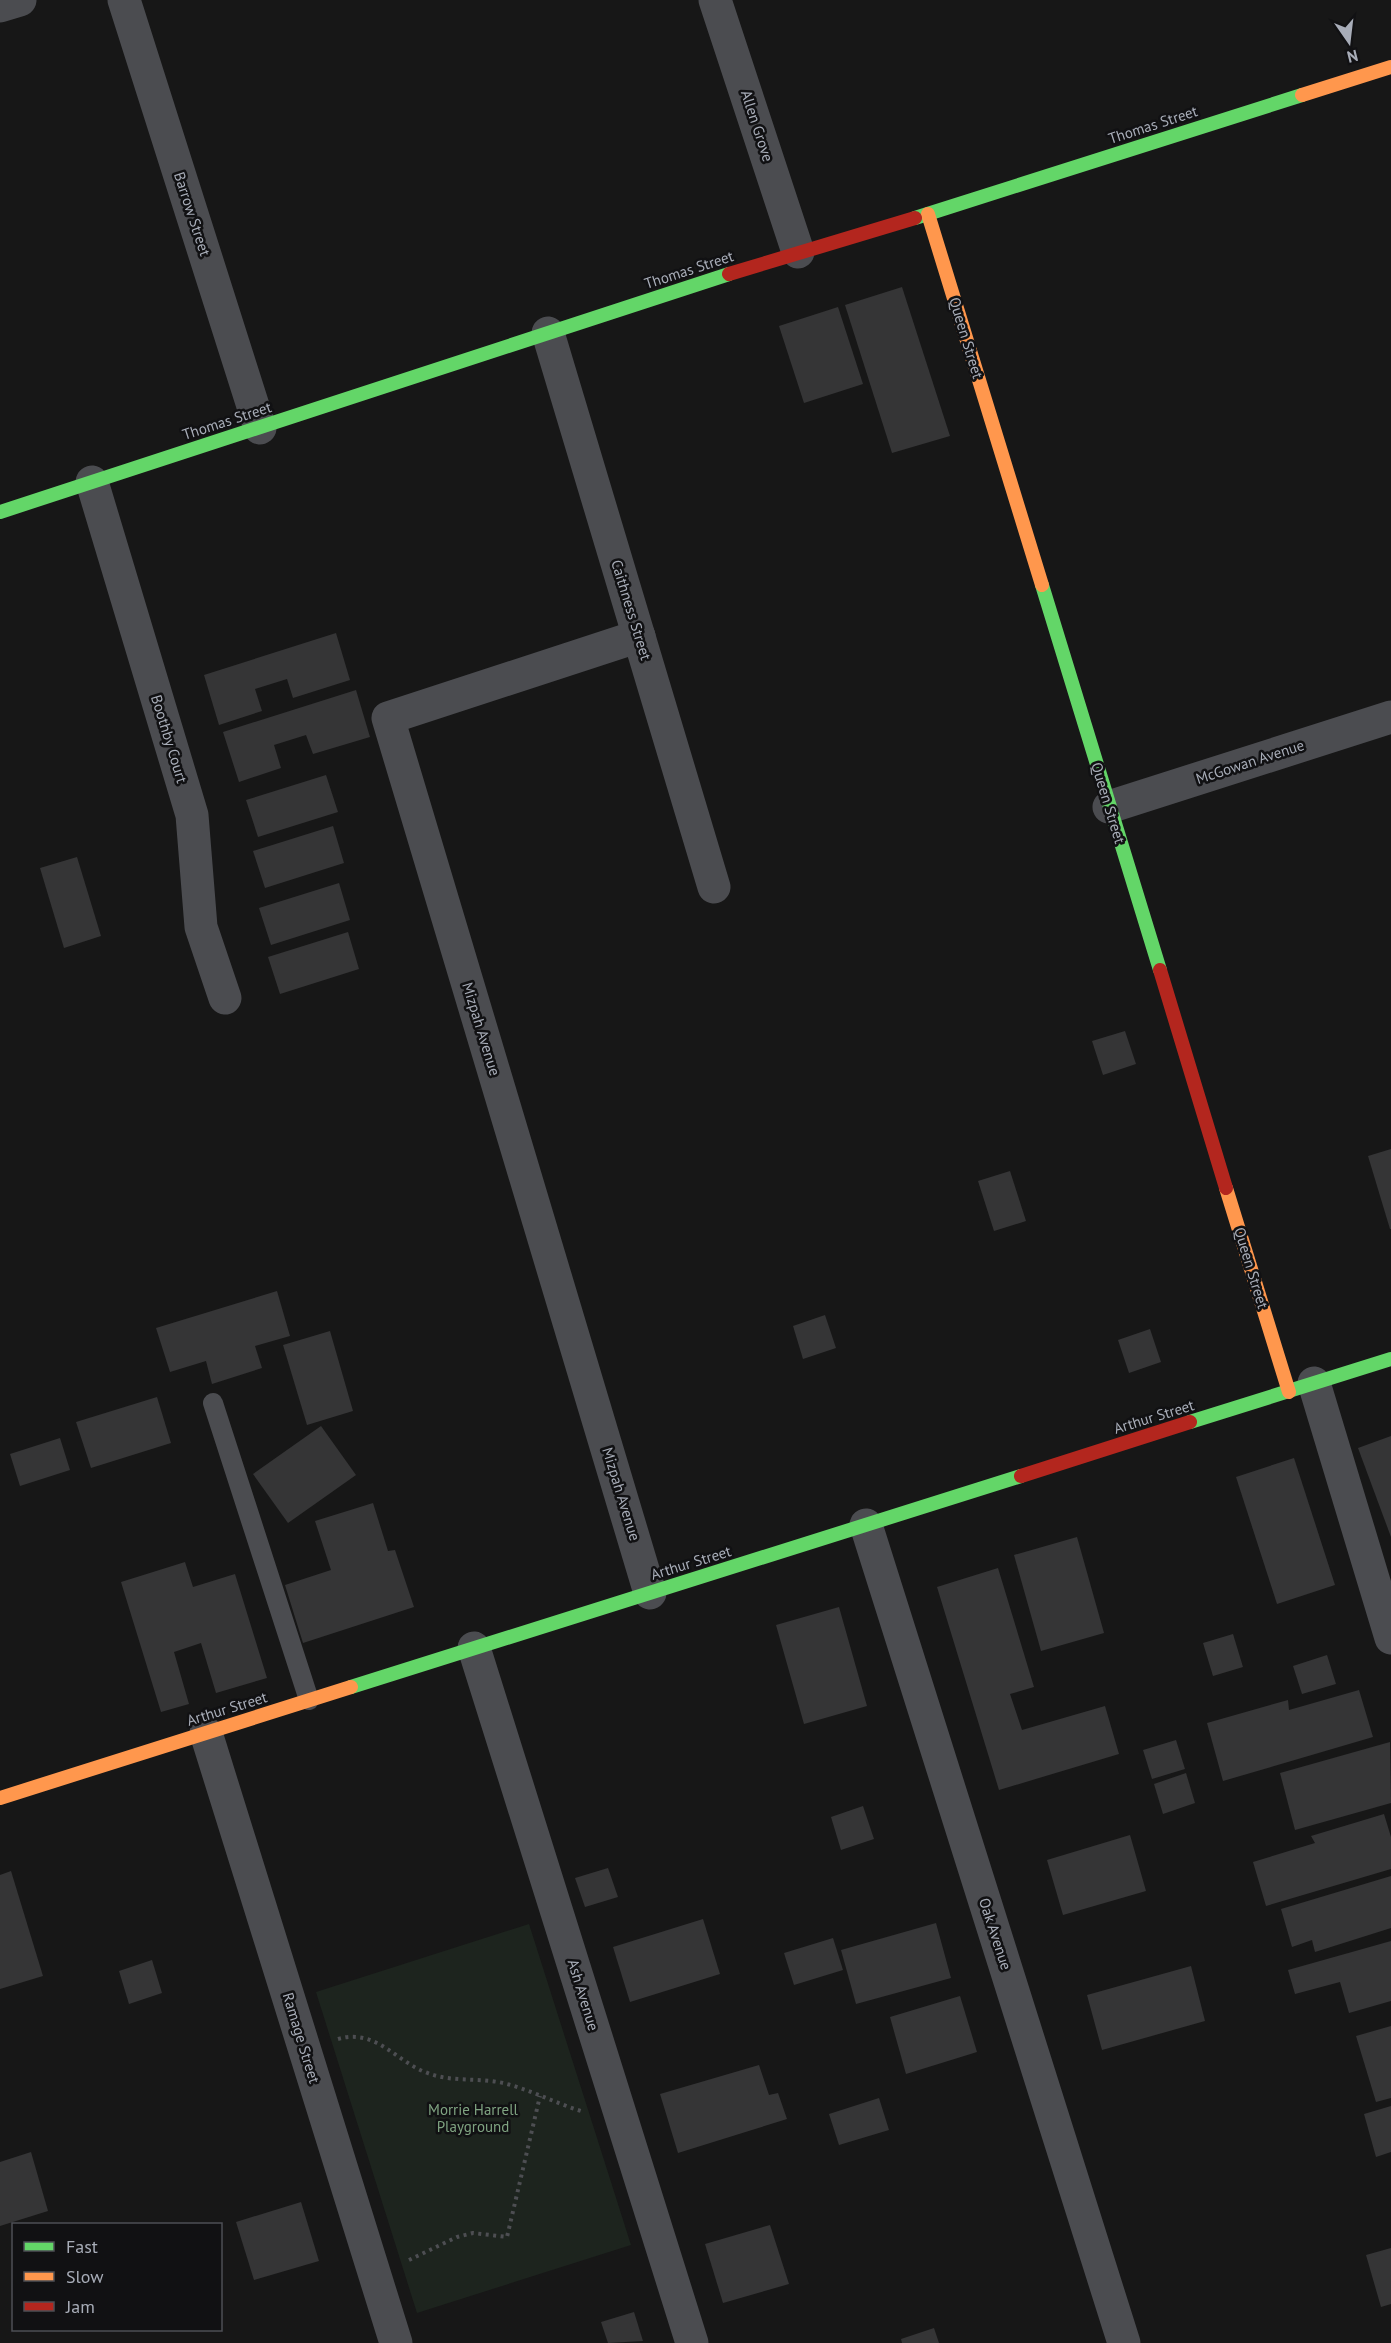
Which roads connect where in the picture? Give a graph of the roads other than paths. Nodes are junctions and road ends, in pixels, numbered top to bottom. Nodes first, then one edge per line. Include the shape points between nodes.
1 (20, 0) edge
2 (124, 0) edge
3 (715, 0) edge
4 (0, 6) edge
5 (1391, 67) edge
6 (928, 214) junction
7 (798, 252) junction
8 (548, 333) junction
9 (260, 428) junction
10 (92, 482) junction
11 (0, 512) edge
12 (639, 636) junction
13 (1391, 717) edge
14 (1109, 807) junction
15 (714, 886) dead end
16 (225, 998) dead end
17 (1391, 1359) edge
18 (1302, 1388) junction
19 (213, 1403) dead end
20 (866, 1525) junction
21 (650, 1593) junction
22 (1391, 1638) edge
23 (474, 1648) junction
24 (309, 1700) junction
25 (206, 1733) junction
26 (0, 1798) edge
27 (396, 2343) edge
28 (692, 2343) edge
29 (1124, 2343) edge

1 - 4 street
2 - 9 street, Barrow Street
3 - 7 street, Allen Grove
5 - 6 street, Thomas Street
6 - 7 street, Thomas Street
6 - 14 street, Queen Street
7 - 8 street, Thomas Street
8 - 9 street, Thomas Street
8 - 12 street, Caithness Street
9 - 10 street, Thomas Street
10 - 11 street, Thomas Street
10 - 16 street, Boothby Court via 192,815 201,927
12 - 15 street, Caithness Street
12 - 21 street, Mizpah Avenue via 388,718
13 - 14 street, McGowan Avenue
14 - 18 street, Queen Street
17 - 18 street, Arthur Street
18 - 20 street, Arthur Street
18 - 22 street, Queen Street
19 - 24 lane
20 - 21 street, Arthur Street
20 - 29 street, Oak Avenue
21 - 23 street, Arthur Street
23 - 24 street, Arthur Street
23 - 28 street, Ash Avenue
24 - 25 street, Arthur Street
25 - 26 street, Arthur Street
25 - 27 street, Ramage Street

